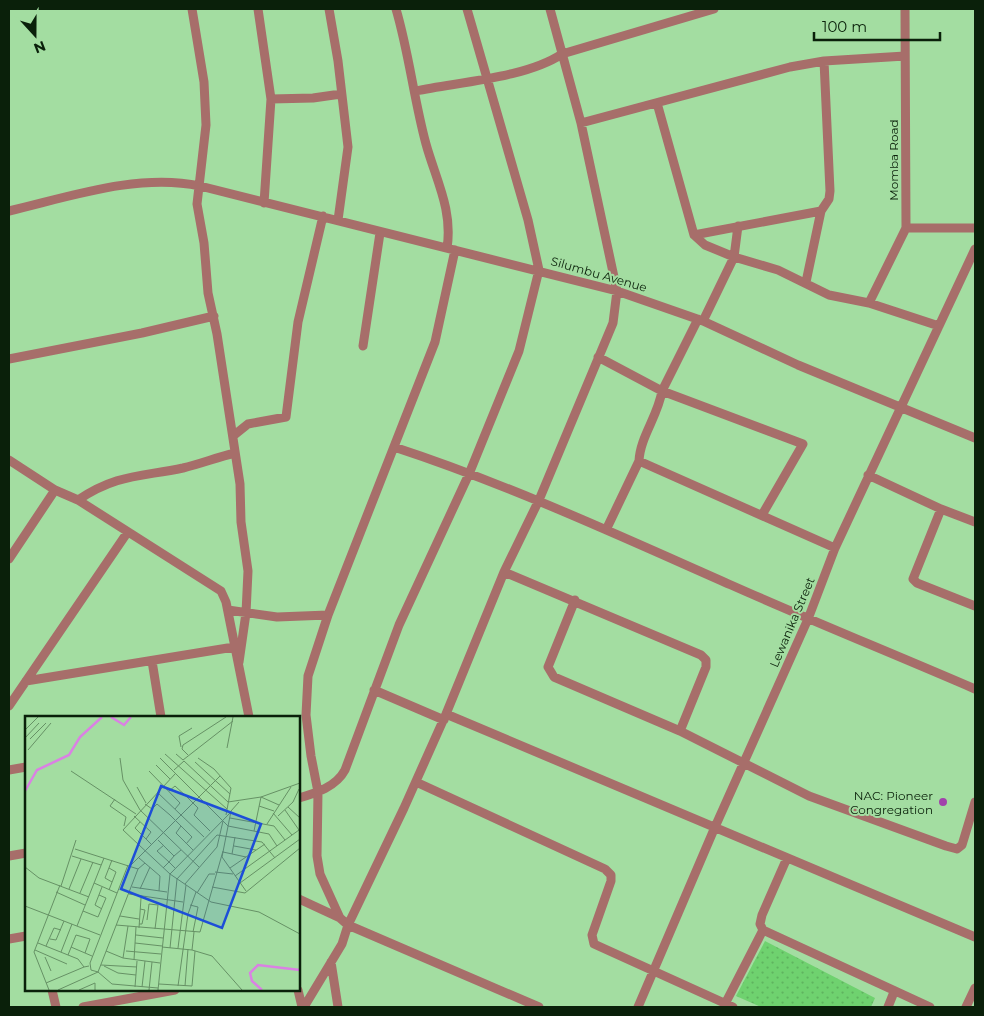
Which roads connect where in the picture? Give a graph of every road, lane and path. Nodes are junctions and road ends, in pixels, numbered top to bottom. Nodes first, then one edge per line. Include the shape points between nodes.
1 (192, 9) edge
2 (258, 9) edge
3 (329, 9) edge
4 (396, 9) edge
5 (467, 9) edge
6 (550, 9) edge
7 (713, 9) edge
8 (905, 9) edge
9 (562, 54) junction
10 (906, 56) junction
11 (824, 61) junction
12 (486, 78) junction
13 (416, 91) junction
14 (341, 94) junction
15 (271, 98) junction
16 (657, 103) junction
17 (581, 123) junction
18 (200, 186) junction
19 (264, 203) junction
20 (9, 211) edge
21 (821, 211) junction
22 (323, 216) junction
23 (338, 220) junction
24 (738, 226) junction
25 (906, 228) junction
26 (975, 228) edge
27 (380, 232) junction
28 (694, 235) junction
29 (975, 249) edge
30 (451, 250) junction
31 (734, 257) junction
32 (539, 270) junction
33 (806, 282) junction
34 (617, 290) junction
35 (869, 303) junction
36 (214, 316) junction
37 (701, 320) junction
38 (939, 326) junction
39 (363, 346) dead end
40 (598, 357) junction
41 (9, 359) edge
42 (662, 391) junction
43 (900, 407) junction
44 (233, 436) junction
45 (975, 438) edge
46 (394, 448) junction
47 (235, 452) junction
48 (9, 460) edge
49 (639, 462) junction
50 (470, 474) junction
51 (868, 475) junction
52 (56, 490) junction
53 (78, 500) junction
54 (539, 500) junction
55 (941, 509) junction
56 (762, 515) junction
57 (975, 522) edge
58 (606, 530) junction
59 (126, 533) junction
60 (835, 548) junction
61 (9, 559) edge
62 (504, 572) junction
63 (575, 600) junction
64 (975, 606) edge
65 (228, 610) junction
66 (246, 613) junction
67 (328, 615) junction
68 (808, 619) junction
69 (238, 646) junction
70 (152, 660) junction
71 (26, 681) junction
72 (975, 689) edge
73 (374, 690) junction
74 (9, 706) edge
75 (162, 716) edge
76 (249, 716) edge
77 (445, 717) junction
78 (680, 731) junction
79 (744, 762) junction
80 (25, 767) edge
81 (9, 770) edge
82 (416, 782) junction
83 (318, 792) junction
84 (300, 798) edge
85 (975, 802) edge
86 (715, 827) junction
87 (25, 852) edge
88 (9, 856) edge
89 (787, 858) junction
90 (300, 899) edge
91 (344, 921) junction
92 (764, 930) junction
93 (25, 936) edge
94 (975, 937) edge
95 (9, 939) edge
96 (331, 962) junction
97 (654, 972) junction
98 (975, 988) edge
99 (52, 991) edge
100 (170, 991) edge
101 (298, 991) edge
102 (894, 992) junction
103 (729, 1006) edge
104 (56, 1007) edge
105 (83, 1007) edge
106 (303, 1007) edge
107 (338, 1007) edge
108 (539, 1007) edge
109 (638, 1007) edge
110 (888, 1007) edge
111 (930, 1007) edge
112 (966, 1007) edge

1 - 18 street via 204,82 206,124
2 - 15 street
3 - 14 street
4 - 13 street
5 - 12 street
6 - 9 street
7 - 9 street
8 - 10 street, Momba Road
9 - 12 street via 527,69
9 - 17 street
10 - 11 street
10 - 25 street, Momba Road
11 - 16 street
11 - 21 street via 830,191
12 - 13 street
12 - 32 street via 526,211
13 - 30 street via 426,144 447,205
14 - 15 street
14 - 23 street via 348,147
15 - 19 street
16 - 17 street
16 - 28 street
17 - 34 street
18 - 19 street, Silumbu Avenue
18 - 20 street, Silumbu Avenue via 176,181 124,185
18 - 36 street via 197,204
19 - 22 street, Silumbu Avenue
21 - 24 street
21 - 33 street
22 - 23 street, Silumbu Avenue
22 - 44 street via 298,322 286,417 248,424
23 - 27 street, Silumbu Avenue
24 - 28 street
24 - 31 street
25 - 26 street
25 - 35 street, Momba Road
27 - 30 street, Silumbu Avenue
27 - 39 street
28 - 31 street via 705,245
29 - 38 street, Lewanika Street
30 - 32 street, Silumbu Avenue
30 - 46 street via 435,342
31 - 33 street
31 - 37 street
32 - 34 street, Silumbu Avenue
32 - 50 street via 519,351
33 - 35 street via 830,295
34 - 37 street, Silumbu Avenue
34 - 40 street via 613,323
35 - 38 street
36 - 41 street
36 - 44 street
37 - 42 street
37 - 43 street, Silumbu Avenue
38 - 43 street, Lewanika Street
40 - 42 street
40 - 54 street
42 - 49 street via 659,408 640,450
42 - 56 street via 803,444
43 - 45 street, Silumbu Avenue
43 - 51 street, Lewanika Street
44 - 47 street
46 - 50 street
46 - 67 street
47 - 53 street via 183,468 113,481
47 - 66 street via 248,571
48 - 52 street
49 - 56 street
49 - 58 street
50 - 54 street
50 - 73 street via 418,581
51 - 55 street
51 - 60 street, Lewanika Street
52 - 53 street
52 - 61 street
53 - 59 street
54 - 58 street
54 - 62 street
55 - 57 street
55 - 64 street via 913,579
56 - 60 street
58 - 68 street
59 - 65 street via 221,591
59 - 71 street
60 - 68 street, Lewanika Street
62 - 63 street
62 - 77 street
63 - 78 street via 706,660
63 - 78 street via 550,661 550,673
65 - 66 street
65 - 69 street
66 - 67 street via 277,617
66 - 69 street
67 - 83 street via 308,676 306,696
68 - 72 street
68 - 79 street, Lewanika Street
69 - 70 street
69 - 76 street
70 - 71 street
70 - 75 street
71 - 74 street
73 - 77 street
73 - 83 street via 341,778
77 - 82 street
77 - 86 street
78 - 79 street
79 - 85 street via 809,796 956,849 962,845
79 - 86 street, Lewanika Street
80 - 81 street
82 - 91 street
82 - 97 street via 605,869 611,875 611,881 592,940 594,944
83 - 84 street
83 - 91 street via 316,856 320,874
86 - 89 street
86 - 97 street, Lewanika Street
87 - 88 street
89 - 92 street via 762,915 760,924
89 - 94 street
90 - 91 street
91 - 96 street via 342,944
91 - 108 street
92 - 102 street
92 - 103 street
93 - 95 street
96 - 106 street
96 - 107 street
97 - 103 street
97 - 109 street, Lewanika Street
98 - 112 street
99 - 104 street
100 - 105 street
101 - 106 street
102 - 110 street
102 - 111 street

